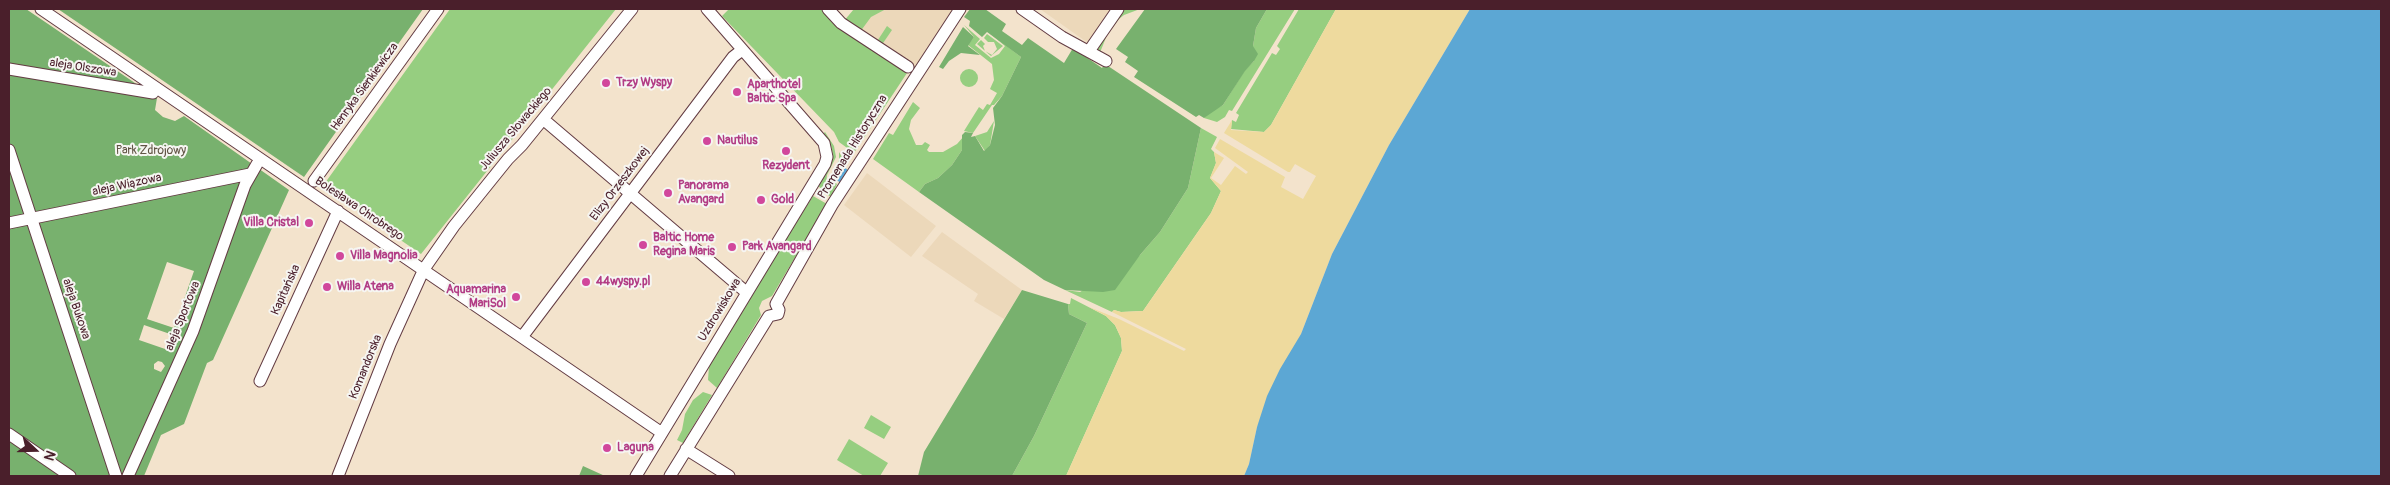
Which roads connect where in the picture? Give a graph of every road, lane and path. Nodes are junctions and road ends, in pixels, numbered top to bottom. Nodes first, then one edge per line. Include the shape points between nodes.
1 (41, 9) edge
2 (438, 9) edge
3 (632, 9) edge
4 (707, 9) edge
5 (828, 9) edge
6 (960, 9) edge
7 (1022, 9) edge
8 (1118, 9) edge
9 (742, 50) junction
10 (1089, 51) junction
11 (1106, 61) dead end
12 (908, 67) dead end
13 (9, 69) edge
14 (153, 93) dead end
15 (543, 119) junction
16 (9, 150) edge
17 (257, 164) dead end
18 (250, 174) junction
19 (314, 190) junction
20 (630, 195) junction
21 (338, 212) junction
22 (32, 219) junction
23 (9, 223) edge
24 (424, 269) junction
25 (746, 292) junction
26 (522, 337) junction
27 (260, 381) dead end
28 (662, 433) junction
29 (9, 434) edge
30 (686, 450) junction
31 (70, 476) edge
32 (116, 476) edge
33 (128, 476) edge
34 (338, 476) edge
35 (636, 476) edge
36 (670, 476) edge
37 (729, 476) edge

1 - 19 street, Bolesława Chrobrego
2 - 19 street, Henryka Sienkiewicza
3 - 15 street, Juliusza Słowackiego
4 - 9 street
5 - 12 street via 841,23
6 - 30 street, Promenada Historyczna via 847,180 776,304 778,314 769,316
7 - 10 street
8 - 10 street
9 - 20 street, Elizy Orzeszkowej
9 - 25 street, Uzdrowiskowa via 824,143 827,157
10 - 11 street
13 - 14 street, aleja Olszowa
15 - 20 street
15 - 24 street, Juliusza Słowackiego via 454,226
16 - 22 street, aleja Bukowa
17 - 18 street, aleja Sportowa
18 - 22 street, aleja Wiązowa
18 - 33 street, aleja Sportowa via 193,331
19 - 21 street, Bolesława Chrobrego
20 - 25 street
20 - 26 street, Elizy Orzeszkowej
21 - 24 street, Bolesława Chrobrego
21 - 27 street, Kapitańska
22 - 23 street, aleja Wiązowa
22 - 32 street, aleja Bukowa
24 - 26 street, Bolesława Chrobrego
24 - 34 street, Komandorska via 390,344
25 - 28 street, Uzdrowiskowa
26 - 28 street, Bolesława Chrobrego
28 - 35 street, Uzdrowiskowa
29 - 31 street
30 - 36 street, Promenada Historyczna
30 - 37 street

